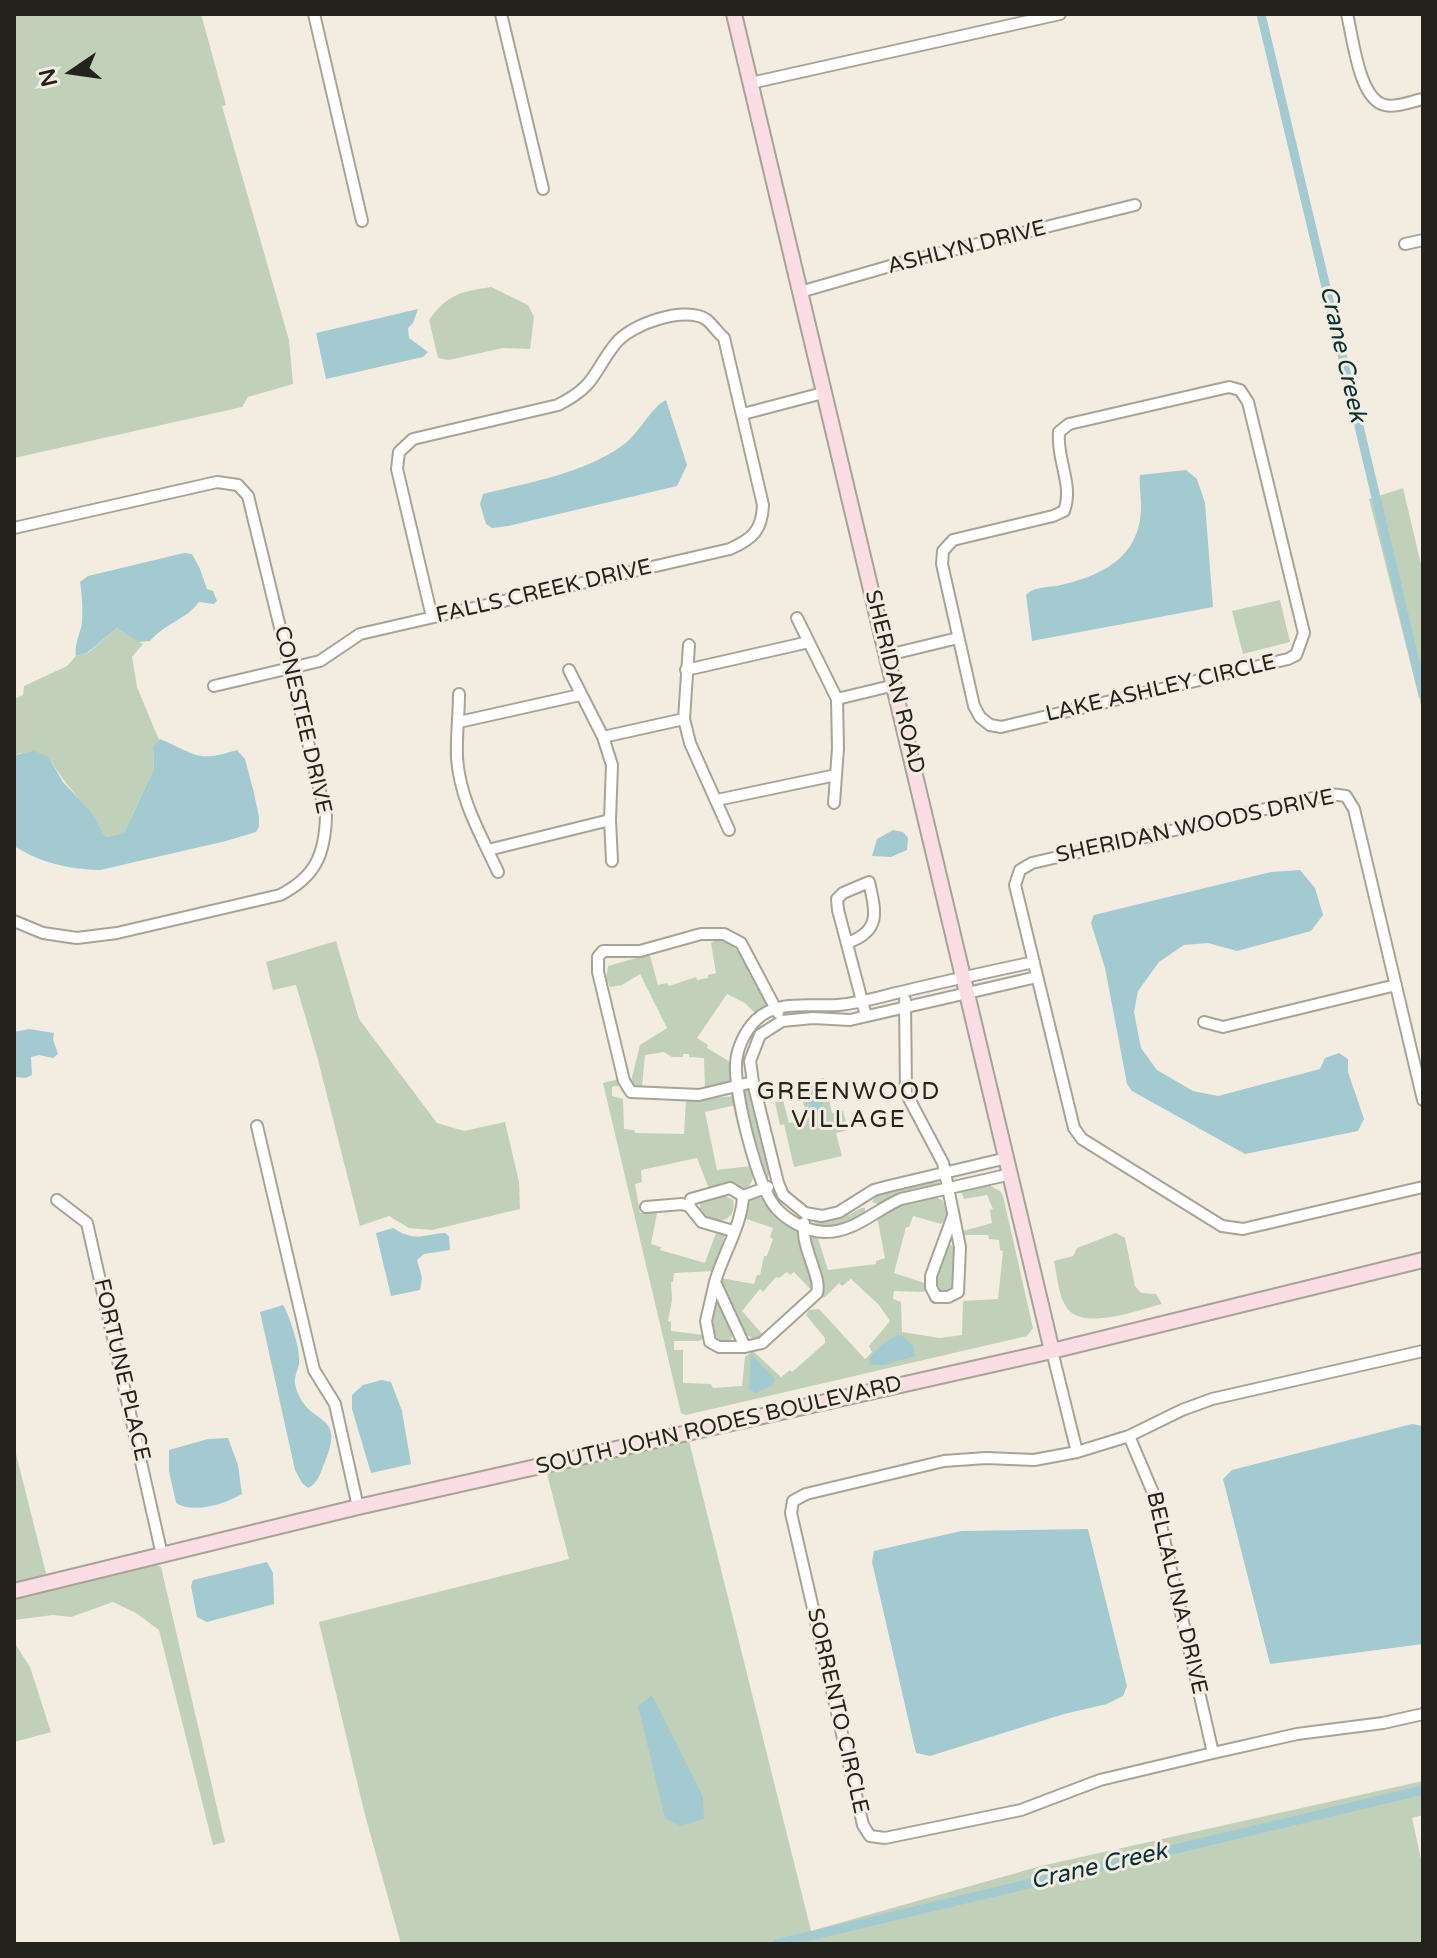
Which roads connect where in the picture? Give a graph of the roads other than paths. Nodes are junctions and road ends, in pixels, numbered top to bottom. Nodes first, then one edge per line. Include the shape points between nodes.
1 (314, 14) edge
2 (501, 14) edge
3 (734, 14) edge
4 (1060, 14) edge
5 (1347, 14) edge
6 (751, 83) junction
7 (1423, 99) edge
8 (543, 189) dead end
9 (1135, 205) dead end
10 (362, 221) dead end
11 (1423, 240) edge
12 (1405, 244) dead end
13 (800, 292) junction
14 (823, 393) junction
15 (743, 414) junction
16 (14, 528) edge
17 (432, 617) junction
18 (797, 618) dead end
19 (958, 638) junction
20 (809, 642) junction
21 (689, 645) dead end
22 (888, 655) junction
23 (291, 669) junction
24 (569, 670) dead end
25 (686, 670) junction
26 (895, 685) junction
27 (214, 686) dead end
28 (459, 694) dead end
29 (580, 695) junction
30 (837, 699) junction
31 (684, 719) junction
32 (459, 722) junction
33 (603, 737) junction
34 (836, 775) junction
35 (717, 800) junction
36 (834, 803) dead end
37 (610, 820) junction
38 (729, 830) dead end
39 (488, 850) junction
40 (612, 861) dead end
41 (498, 872) dead end
42 (14, 921) edge
43 (847, 943) junction
44 (1034, 962) junction
45 (1037, 977) junction
46 (964, 978) junction
47 (1396, 985) junction
48 (903, 991) junction
49 (968, 994) junction
50 (862, 1001) junction
51 (907, 1006) junction
52 (776, 1010) junction
53 (866, 1016) junction
54 (782, 1021) junction
55 (1204, 1022) dead end
56 (753, 1082) junction
57 (737, 1085) junction
58 (1423, 1100) edge
59 (257, 1126) dead end
60 (1007, 1158) junction
61 (946, 1173) junction
62 (1011, 1174) junction
63 (778, 1183) junction
64 (1423, 1187) edge
65 (764, 1188) junction
66 (948, 1189) junction
67 (743, 1196) junction
68 (864, 1198) junction
69 (57, 1200) dead end
70 (689, 1206) junction
71 (646, 1207) dead end
72 (875, 1212) junction
73 (805, 1213) junction
74 (953, 1216) junction
75 (804, 1227) junction
76 (733, 1231) junction
77 (1423, 1260) edge
78 (715, 1282) junction
79 (745, 1347) junction
80 (1052, 1351) junction
81 (1423, 1351) edge
82 (1129, 1436) junction
83 (1077, 1452) junction
84 (358, 1507) junction
85 (162, 1555) junction
86 (14, 1591) edge
87 (1423, 1714) edge
88 (1213, 1753) junction

1 - 10 street
2 - 8 street
3 - 6 main road, SHERIDAN ROAD
4 - 6 street
5 - 7 street via 1366,91 1375,102 1389,107
6 - 13 main road, SHERIDAN ROAD
9 - 13 street, ASHLYN DRIVE
11 - 12 street
13 - 14 main road, SHERIDAN ROAD
14 - 15 street
14 - 22 main road, SHERIDAN ROAD
15 - 17 street, FALLS CREEK DRIVE via 763,505 762,523 751,540
15 - 17 street via 724,338 705,319 684,314 637,326 617,342 579,394 558,405 413,439 399,452 397,469
16 - 23 street, CONESTEE DRIVE via 217,482 238,485 248,496
17 - 23 street, FALLS CREEK DRIVE via 360,634 320,661
18 - 20 street
19 - 19 street, LAKE ASHLEY CIRCLE via 974,706 990,725 1001,727 1296,655 1304,633 1248,402 1240,390 1229,387 1083,420 1059,432 1057,446 1069,496 1064,511 953,540 943,551
19 - 22 street
20 - 25 street
20 - 30 street
21 - 25 street
22 - 26 main road, SHERIDAN ROAD
23 - 27 street, FALLS CREEK DRIVE
23 - 42 street, CONESTEE DRIVE via 326,816 319,861 300,885 280,895 117,933 77,938 43,933
24 - 29 street
25 - 31 street
26 - 30 street
26 - 46 main road, SHERIDAN ROAD
28 - 32 street
29 - 32 street
29 - 33 street
30 - 34 street
31 - 33 street
31 - 35 street
32 - 39 street via 460,781
33 - 37 street via 612,765
34 - 35 street
34 - 36 street
35 - 38 street
37 - 39 street
37 - 40 street
39 - 41 street
43 - 43 street via 837,899 869,882 873,923 864,937
43 - 50 street
44 - 45 street, SHERIDAN WOODS DRIVE
44 - 46 street
44 - 47 street, SHERIDAN WOODS DRIVE via 1015,885 1020,870 1032,863 1330,794 1346,796 1354,809
45 - 49 street
45 - 64 street, SHERIDAN WOODS DRIVE via 1074,1128 1082,1139 1222,1226 1243,1229
46 - 48 street
46 - 49 main road, SHERIDAN ROAD
47 - 55 street via 1223,1027
47 - 58 street, SHERIDAN WOODS DRIVE
48 - 50 street
48 - 51 street
49 - 51 street
49 - 60 main road, SHERIDAN ROAD
50 - 52 street
50 - 53 street
51 - 53 street
51 - 61 street via 906,1093
52 - 54 street
52 - 57 street via 757,1018 741,1042
52 - 57 street via 741,943 724,934 701,934 640,951 600,953 598,972 631,1092 699,1095
53 - 54 street
54 - 56 street via 760,1035 750,1061
56 - 57 street
56 - 63 street
57 - 65 street
59 - 84 street via 314,1370 335,1404
60 - 61 street
60 - 62 main road, SHERIDAN ROAD
61 - 66 street
61 - 68 street via 874,1190
62 - 66 street
62 - 80 main road, SHERIDAN ROAD
63 - 65 street
63 - 73 street via 783,1195
65 - 67 street
65 - 75 street via 787,1219
66 - 72 street via 901,1199
66 - 74 street
67 - 70 street via 730,1188 713,1191 691,1199
67 - 76 street
68 - 72 street
68 - 73 street via 839,1212
69 - 85 street, FORTUNE PLACE via 87,1223
70 - 71 street
70 - 76 street via 702,1222
72 - 75 street via 836,1231
73 - 75 street
74 - 74 street via 960,1286 954,1296 936,1297 931,1276
75 - 79 street via 817,1293 762,1343
76 - 78 street
77 - 80 main road, SOUTH JOHN RODES BOULEVARD
78 - 79 street
78 - 79 street via 706,1321 710,1342
80 - 83 street
80 - 84 main road, SOUTH JOHN RODES BOULEVARD
81 - 82 street, SORRENTO CIRCLE via 1212,1399
82 - 83 street, SORRENTO CIRCLE
82 - 88 street, BELLALUNA DRIVE via 1154,1495
83 - 88 street, SORRENTO CIRCLE via 1034,1460 944,1461 793,1501 791,1513 863,1825 870,1836 900,1835 1021,1810 1100,1780
84 - 85 main road, SOUTH JOHN RODES BOULEVARD
85 - 86 main road, SOUTH JOHN RODES BOULEVARD
87 - 88 street, SORRENTO CIRCLE

